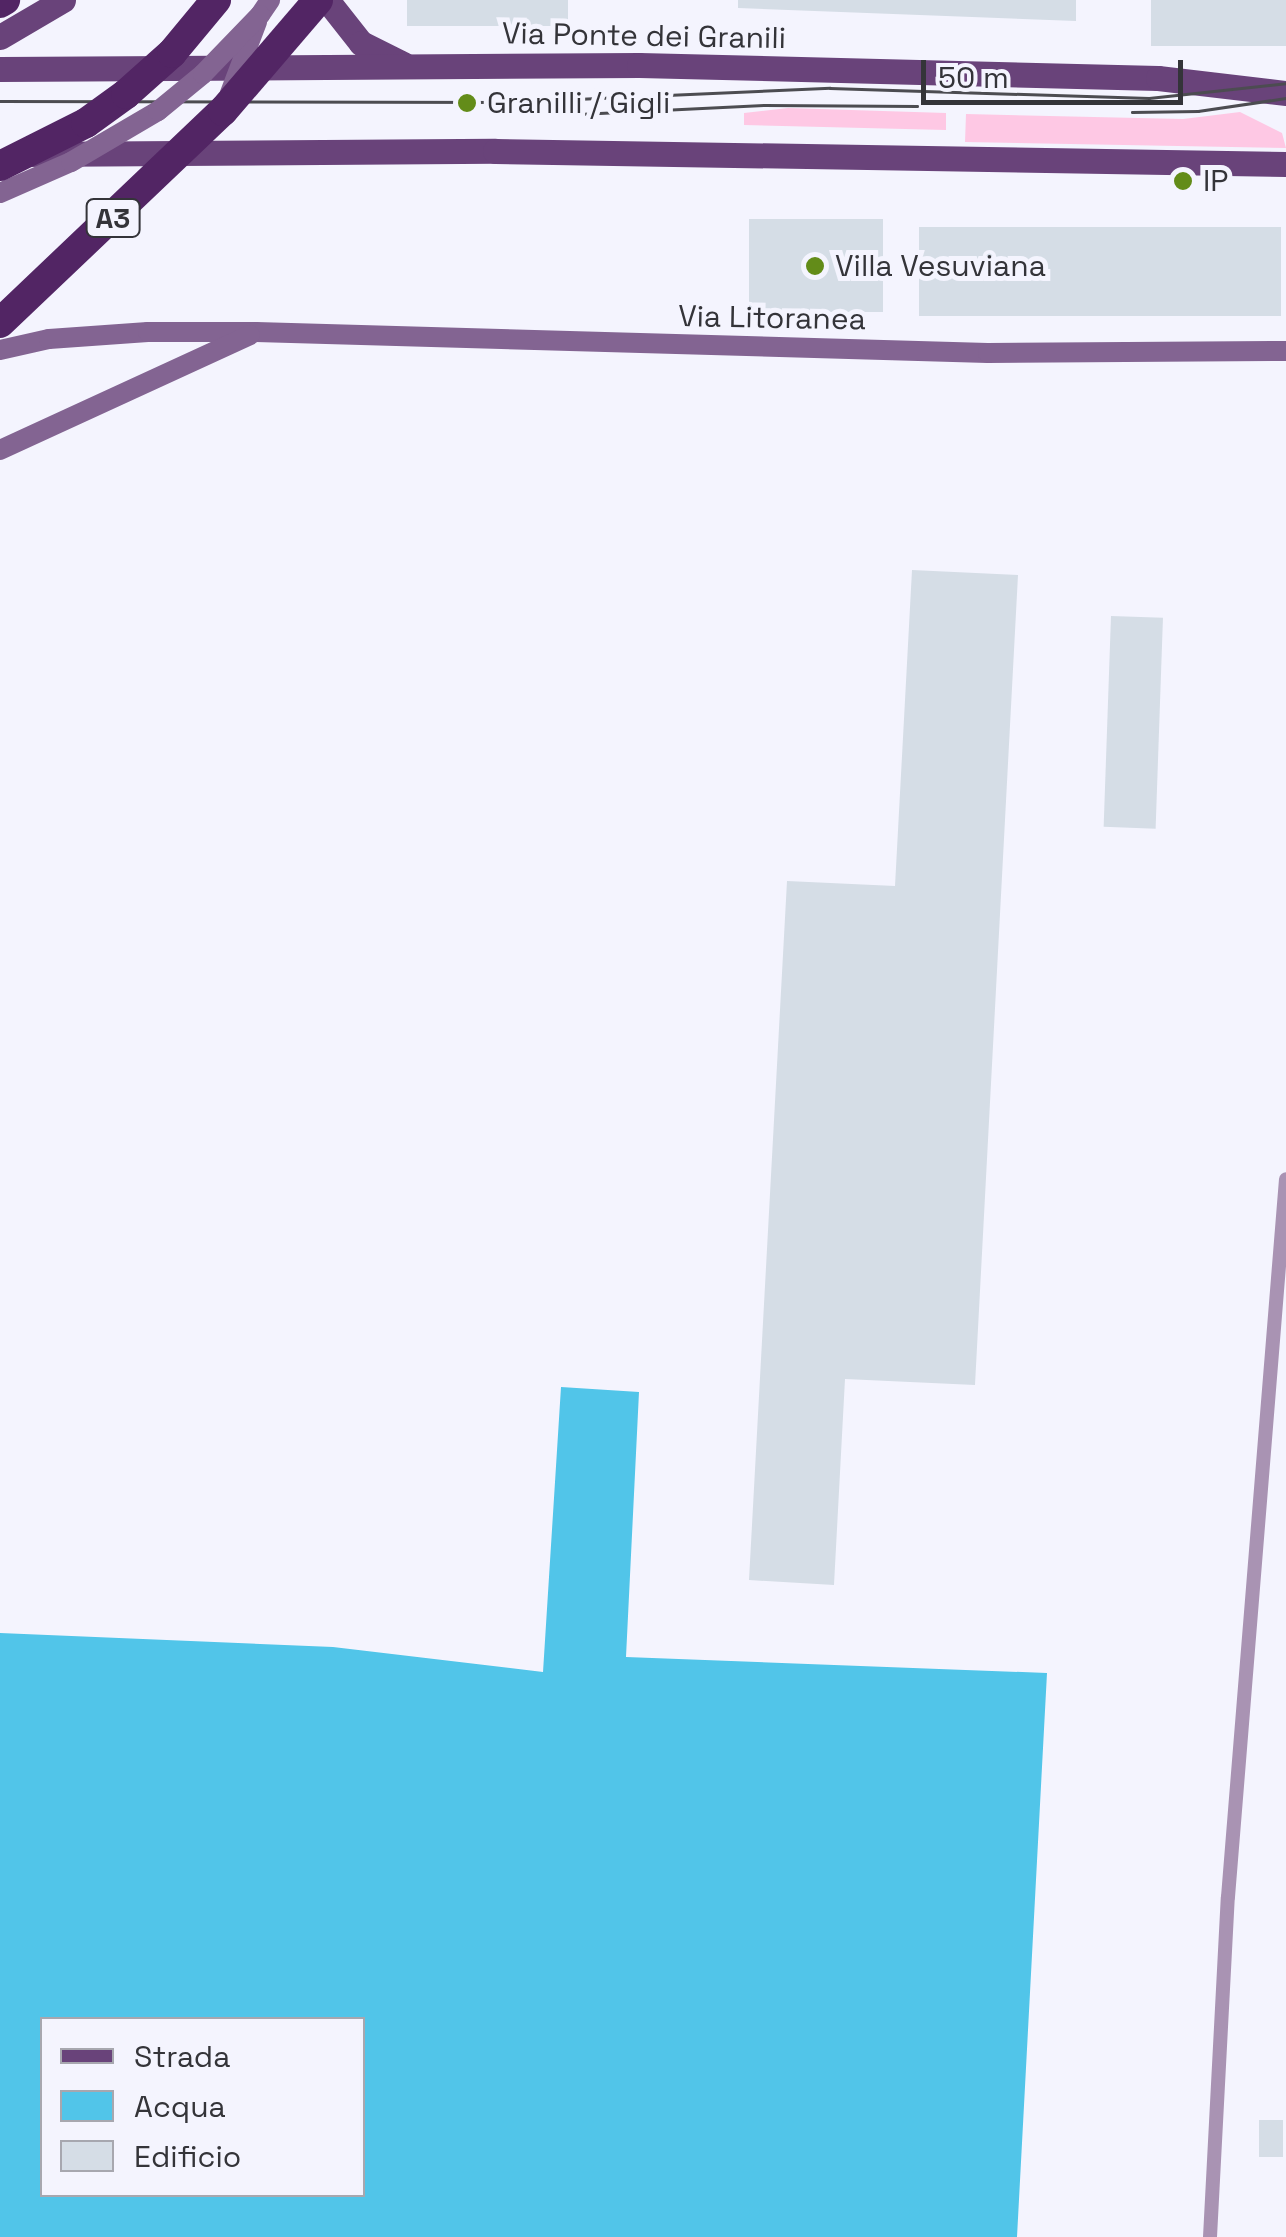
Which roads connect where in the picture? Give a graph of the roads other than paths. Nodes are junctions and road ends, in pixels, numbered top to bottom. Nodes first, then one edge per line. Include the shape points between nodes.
1 (63, 0) edge
2 (216, 0) edge
3 (318, 0) edge
4 (327, 0) edge
5 (265, 8) edge
6 (0, 37) edge
7 (408, 66) junction
8 (0, 69) edge
9 (1252, 88) junction
10 (1286, 92) edge
11 (223, 110) junction
12 (1286, 110) edge
13 (0, 154) edge
14 (1286, 164) edge
15 (0, 166) edge
16 (0, 194) edge
17 (0, 323) edge
18 (256, 332) junction
19 (0, 350) edge
20 (1286, 351) edge
21 (0, 450) edge
22 (1286, 1179) edge
23 (1210, 2237) edge

1 - 6 main road
2 - 15 highway, bridge via 126,94 86,123
3 - 11 highway, A3, bridge
4 - 7 main road via 361,43
5 - 11 main road, bridge
5 - 16 main road, bridge via 158,111
7 - 8 main road, Via Ponte dei Granili, bridge
7 - 9 main road, Via Ponte dei Granili via 1158,78
9 - 10 main road, Via Ponte dei Granili
9 - 12 main road
11 - 17 highway, A3, bridge
13 - 14 main road, bridge via 514,151
18 - 19 main road, Via Litoranea via 49,339
18 - 20 main road, Via Litoranea via 988,354
18 - 21 main road
22 - 23 lane via 1228,1897

